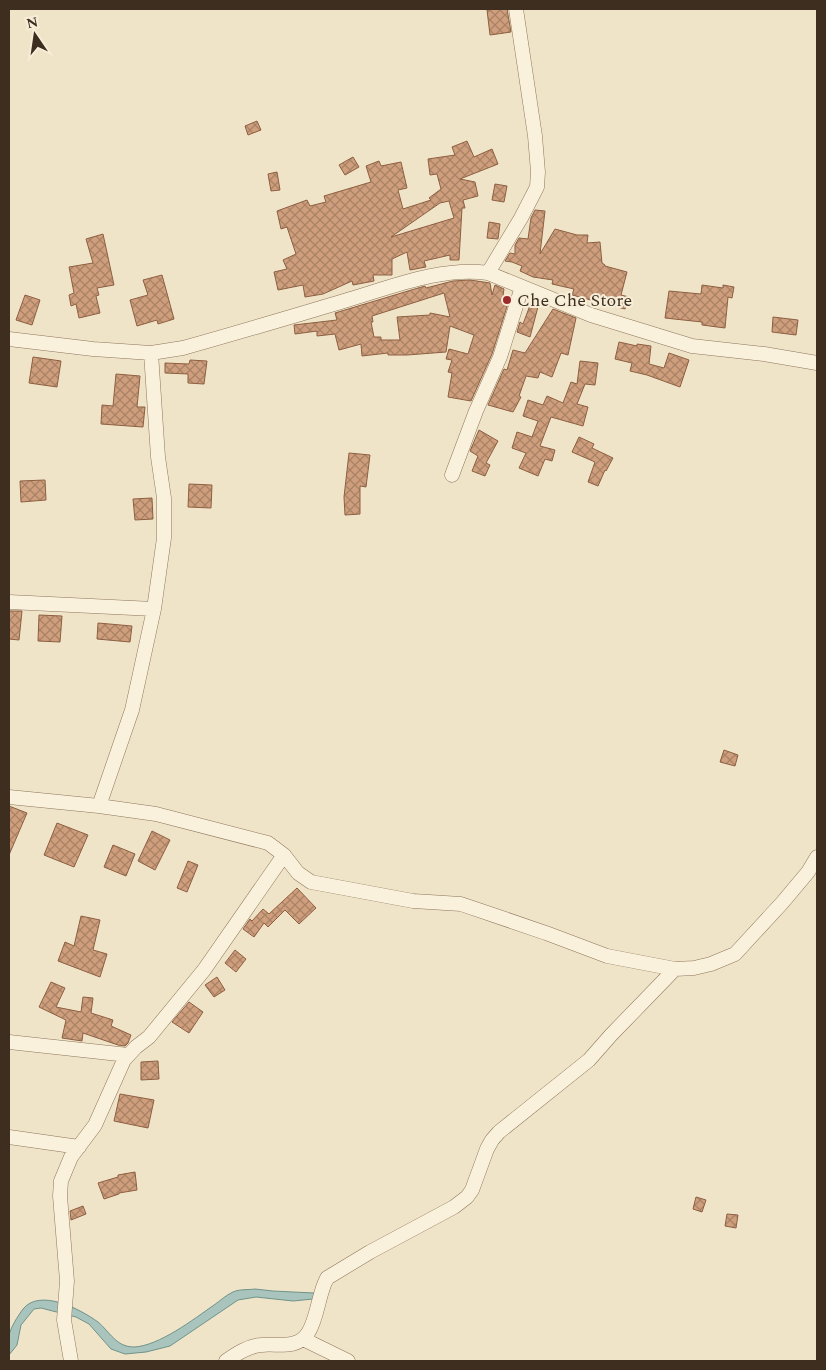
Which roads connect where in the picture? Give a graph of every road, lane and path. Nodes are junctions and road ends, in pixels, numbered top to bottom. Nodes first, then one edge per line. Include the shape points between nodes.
1 (516, 9) edge
2 (488, 273) junction
3 (522, 287) junction
4 (9, 339) edge
5 (151, 352) junction
6 (817, 363) edge
7 (452, 475) dead end
8 (9, 602) edge
9 (154, 609) junction
10 (9, 797) edge
11 (99, 806) junction
12 (284, 855) junction
13 (817, 857) edge
14 (675, 968) junction
15 (9, 1042) edge
16 (128, 1055) junction
17 (9, 1136) edge
18 (79, 1146) junction
19 (303, 1338) junction
20 (71, 1361) edge
21 (226, 1361) edge
22 (348, 1361) edge

1 - 2 street via 535,136 537,187
2 - 3 street
2 - 5 street via 453,272 410,282 183,348
3 - 6 street via 591,315 692,346
3 - 7 street via 500,357
4 - 5 street
5 - 9 street via 164,498 164,538
8 - 9 street
9 - 11 street via 132,710
10 - 11 street
11 - 12 street via 156,814 246,836 268,843
12 - 14 street via 298,873 311,882 413,901 461,904 606,956
12 - 16 street via 204,970 149,1037
13 - 14 street via 782,903 734,954 711,964
14 - 19 street via 589,1060 499,1132 487,1149 467,1197 327,1278 312,1325
15 - 16 street
16 - 18 street via 95,1125
17 - 18 street
18 - 20 street via 61,1181 60,1196 67,1281 64,1320
19 - 21 street via 289,1345 260,1344
19 - 22 street

